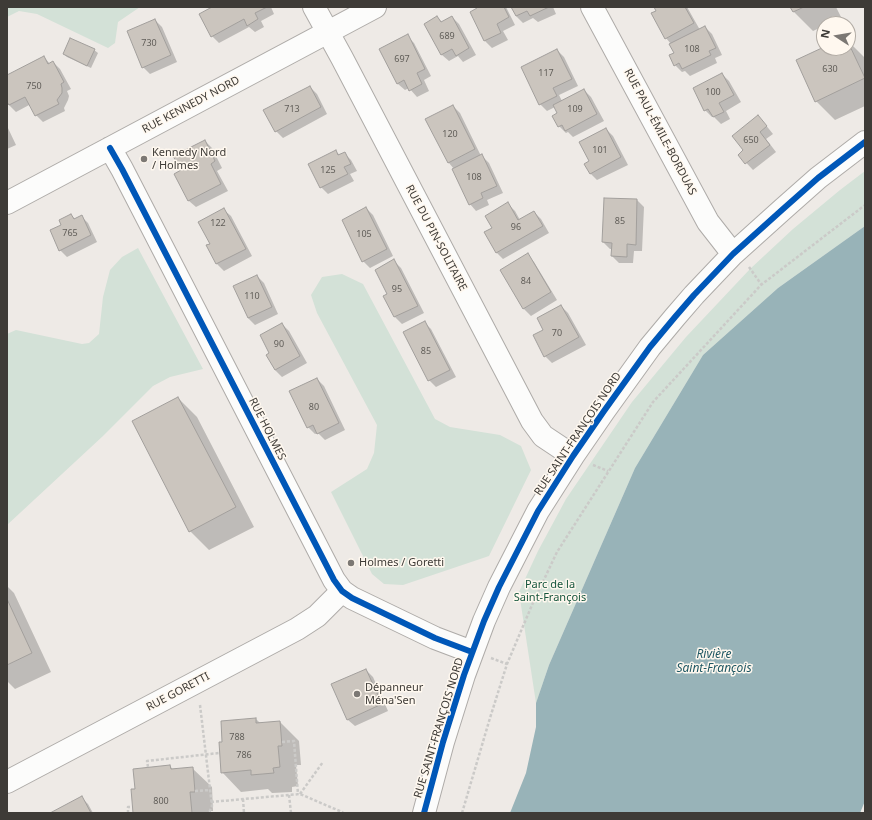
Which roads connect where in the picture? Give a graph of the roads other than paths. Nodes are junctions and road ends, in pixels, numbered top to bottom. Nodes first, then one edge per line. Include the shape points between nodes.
1 (314, 7) edge
2 (375, 7) edge
3 (592, 7) edge
4 (328, 32) junction
5 (865, 142) edge
6 (110, 148) junction
7 (7, 203) edge
8 (733, 254) junction
9 (573, 456) junction
10 (342, 591) junction
11 (472, 652) junction
12 (7, 782) edge
13 (424, 813) edge

1 - 4 street, RUE DU PIN-SOLITAIRE
2 - 4 street, RUE KENNEDY NORD
3 - 8 street, RUE PAUL-ÉMILE-BORDUAS via 708,222
4 - 6 street, RUE KENNEDY NORD
4 - 9 street, RUE DU PIN-SOLITAIRE via 532,421 543,436
5 - 8 street, RUE SAINT-FRANÇOIS NORD via 818,178
6 - 7 street, RUE KENNEDY NORD
6 - 10 street, RUE HOLMES via 330,573
8 - 9 street, RUE SAINT-FRANÇOIS NORD via 650,346
9 - 11 street, RUE SAINT-FRANÇOIS NORD via 520,546
10 - 11 street, RUE HOLMES via 435,638
10 - 12 street, RUE GORETTI via 317,616 297,629
11 - 13 street, RUE SAINT-FRANÇOIS NORD via 443,742

